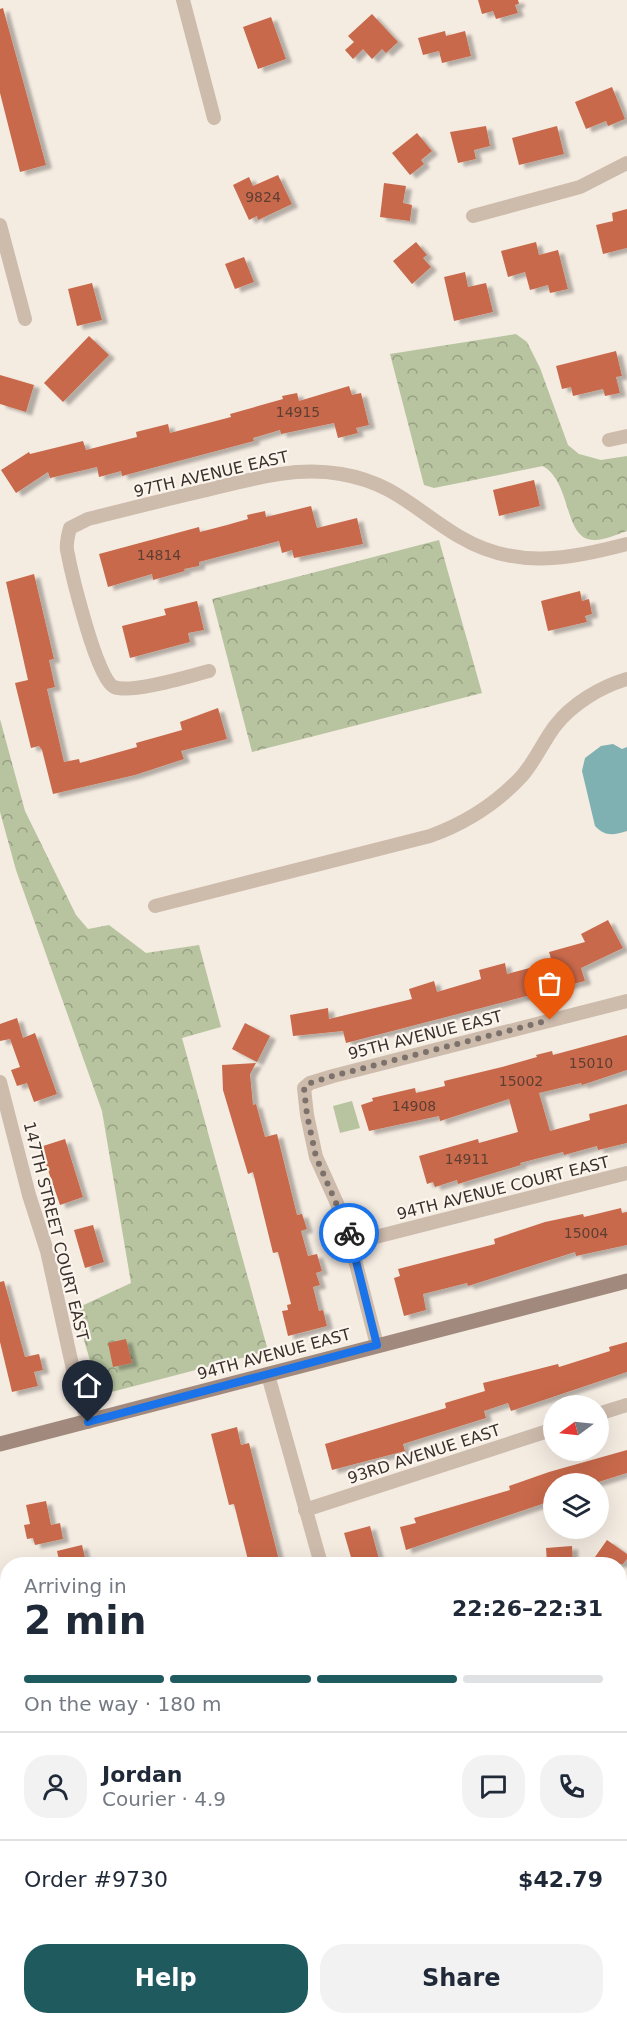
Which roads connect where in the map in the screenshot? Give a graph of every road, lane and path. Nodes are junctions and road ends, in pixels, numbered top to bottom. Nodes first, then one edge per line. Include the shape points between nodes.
1 (183, 0) edge
2 (214, 118) dead end
3 (627, 163) edge
4 (473, 216) dead end
5 (0, 225) edge
6 (25, 319) dead end
7 (627, 436) edge
8 (609, 440) dead end
9 (627, 544) edge
10 (209, 670) dead end
11 (627, 680) edge
12 (155, 906) dead end
13 (627, 1001) edge
14 (0, 1082) edge
15 (627, 1173) edge
16 (352, 1243) junction
17 (627, 1281) edge
18 (377, 1345) junction
19 (268, 1375) junction
20 (627, 1405) edge
21 (609, 1411) edge
22 (88, 1422) junction
23 (543, 1433) edge
24 (0, 1444) edge
25 (305, 1510) junction
26 (319, 1557) edge

1 - 2 street
3 - 4 street via 596,182
5 - 6 street
7 - 8 street
9 - 10 street, 97TH AVENUE EAST via 572,558 504,555 459,536 396,492 358,478 311,469 273,474 88,519 70,528 68,551 94,653 110,684 126,688 157,684
11 - 12 street via 599,690 576,706 554,728 511,787 482,811 448,829
13 - 16 street, 95TH AVENUE EAST via 333,1076 304,1088 316,1157
14 - 22 street, 147TH STREET COURT EAST via 47,1251
15 - 16 street, 94TH AVENUE COURT EAST
16 - 18 street
17 - 18 main road, 94TH AVENUE EAST
18 - 19 main road, 94TH AVENUE EAST
19 - 22 main road, 94TH AVENUE EAST
19 - 25 street
20 - 21 street
22 - 24 main road, 94TH AVENUE EAST
23 - 25 street, 93RD AVENUE EAST
25 - 26 street

